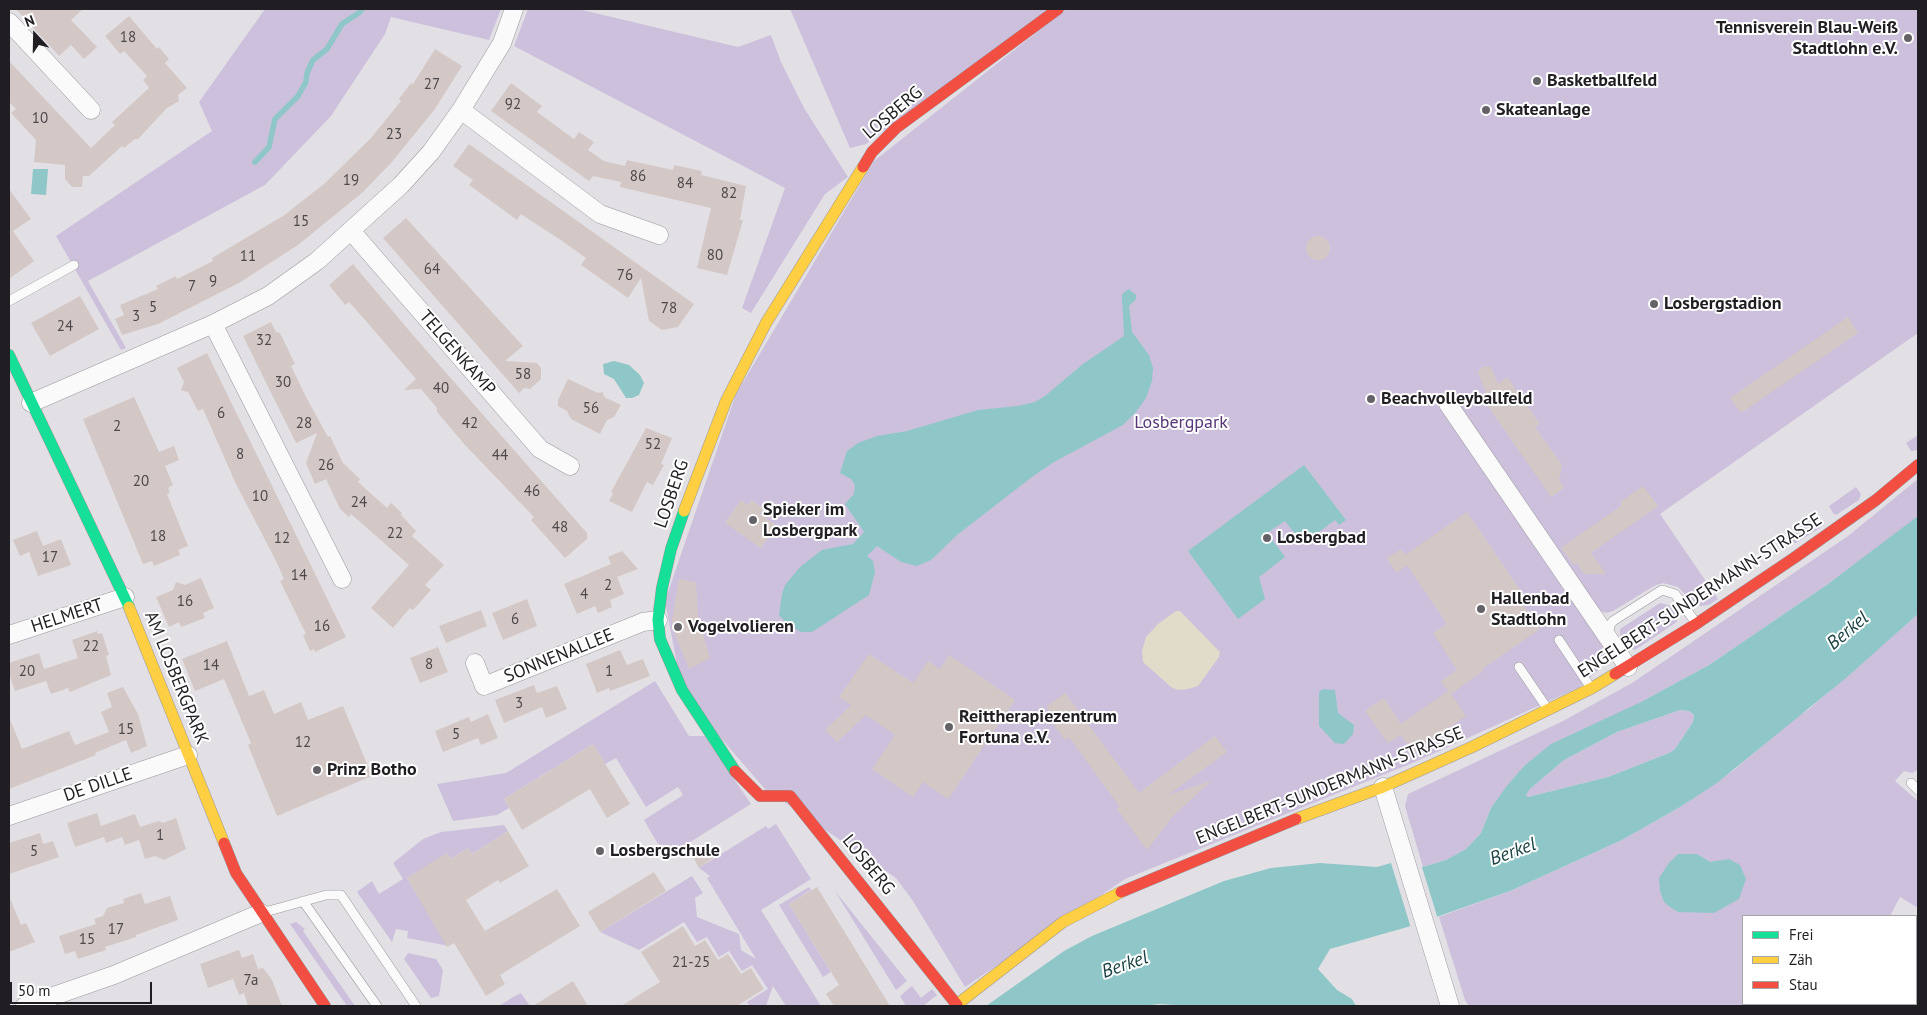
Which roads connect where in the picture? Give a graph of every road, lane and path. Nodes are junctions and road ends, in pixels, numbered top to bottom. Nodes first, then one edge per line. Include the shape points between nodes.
1 (514, 9) edge
2 (1058, 9) edge
3 (9, 22) edge
4 (91, 110) dead end
5 (461, 110) junction
6 (352, 232) junction
7 (659, 235) dead end
8 (74, 265) dead end
9 (9, 301) edge
10 (213, 324) junction
11 (9, 355) edge
12 (31, 403) junction
13 (1448, 404) dead end
14 (1918, 465) edge
15 (570, 466) dead end
16 (342, 579) dead end
17 (125, 597) junction
18 (658, 620) junction
19 (1696, 624) junction
20 (9, 635) edge
21 (1608, 637) junction
22 (1559, 640) dead end
23 (475, 663) dead end
24 (1519, 667) dead end
25 (1628, 667) junction
26 (1592, 688) junction
27 (1548, 710) junction
28 (188, 755) junction
29 (1383, 787) junction
30 (9, 816) edge
31 (303, 900) junction
32 (261, 913) junction
33 (956, 1005) edge
34 (25, 1006) edge
35 (325, 1006) edge
36 (377, 1006) edge
37 (416, 1006) edge
38 (1450, 1006) edge

1 - 5 street via 502,43
2 - 18 street, LOSBERG via 896,128 872,152 766,323 726,401 671,550
3 - 4 street
5 - 6 street via 402,185
5 - 7 street via 600,214
6 - 10 street via 268,296
6 - 15 street, TELGENKAMP via 540,448
8 - 9 lane
10 - 12 street
10 - 16 street
11 - 12 street, AM LOSBERGPARK
12 - 17 street, AM LOSBERGPARK
13 - 21 street
14 - 19 street, ENGELBERT-SUNDERMANN-STRASSE via 1834,531
17 - 20 street, HELMERT
17 - 28 street, AM LOSBERGPARK
18 - 23 street, SONNENALLEE via 643,622 484,686
18 - 33 street, LOSBERG via 660,639 682,690 740,778 760,796 790,796
19 - 21 lane via 1675,594 1662,590 1610,625
19 - 25 street, ENGELBERT-SUNDERMANN-STRASSE
21 - 25 street
22 - 26 lane
24 - 27 lane
25 - 26 street, ENGELBERT-SUNDERMANN-STRASSE
26 - 27 street, ENGELBERT-SUNDERMANN-STRASSE
27 - 29 street, ENGELBERT-SUNDERMANN-STRASSE
28 - 30 street, DE DILLE
28 - 32 street, AM LOSBERGPARK via 236,872
29 - 33 street, ENGELBERT-SUNDERMANN-STRASSE via 1300,817 1111,896 1063,922
29 - 38 street
31 - 32 lane
31 - 36 lane
31 - 37 lane via 341,895
32 - 34 street via 114,975
32 - 35 street, AM LOSBERGPARK

